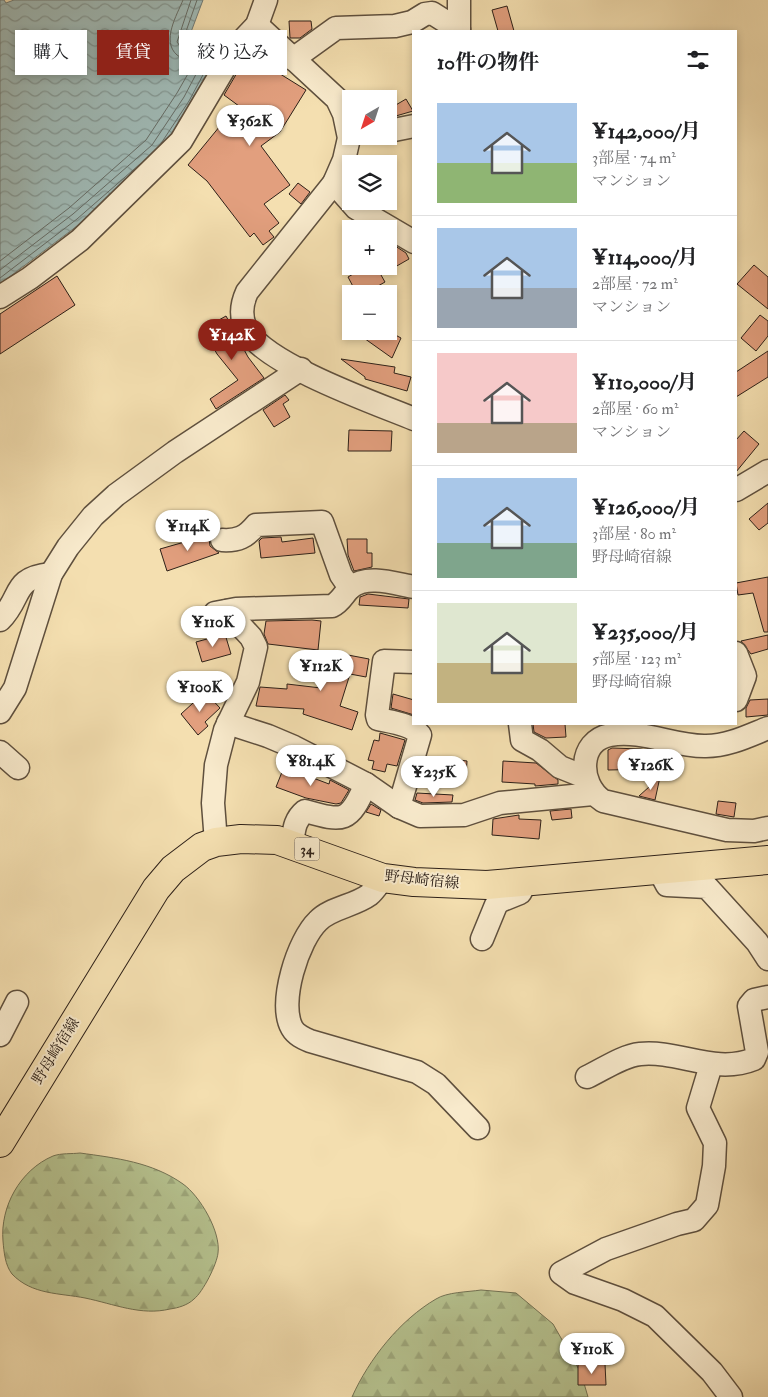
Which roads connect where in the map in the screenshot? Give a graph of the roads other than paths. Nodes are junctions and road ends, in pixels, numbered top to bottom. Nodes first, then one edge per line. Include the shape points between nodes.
1 (266, 0) edge
2 (459, 0) edge
3 (257, 25) junction
4 (459, 30) edge
5 (293, 60) junction
6 (342, 110) edge
7 (412, 126) edge
8 (398, 129) edge
9 (351, 145) edge
10 (334, 183) junction
11 (412, 241) edge
12 (0, 297) edge
13 (301, 369) junction
14 (412, 418) edge
15 (768, 471) edge
16 (737, 489) edge
17 (222, 540) dead end
18 (51, 574) junction
19 (412, 587) edge
20 (350, 588) junction
21 (0, 620) edge
22 (737, 656) edge
23 (412, 662) edge
24 (737, 697) edge
25 (0, 712) edge
26 (228, 723) junction
27 (520, 725) edge
28 (726, 725) edge
29 (768, 728) edge
30 (716, 746) junction
31 (0, 752) edge
32 (18, 768) dead end
33 (366, 784) junction
34 (589, 785) junction
35 (399, 807) junction
36 (768, 828) edge
37 (216, 842) junction
38 (292, 844) junction
39 (768, 860) edge
40 (659, 870) junction
41 (383, 878) junction
42 (527, 880) junction
43 (482, 939) dead end
44 (768, 959) edge
45 (768, 997) edge
46 (17, 1002) dead end
47 (0, 1035) edge
48 (711, 1065) junction
49 (588, 1077) dead end
50 (478, 1128) dead end
51 (0, 1143) edge
52 (731, 1397) edge

1 - 3 street
2 - 4 street
3 - 5 street
3 - 12 street via 238,45 181,141 80,240
4 - 5 street via 432,13 395,26 336,28
5 - 6 street via 337,100
7 - 8 street
9 - 10 street
10 - 11 street via 356,208
10 - 13 street via 243,300 244,325 255,341
13 - 14 street
13 - 18 street via 116,494 93,516
15 - 16 street
17 - 20 street via 233,541 247,536 256,526 322,522 341,575
18 - 21 street via 31,577 24,582
18 - 25 street via 15,688
19 - 20 street via 381,581
20 - 26 street via 332,606 219,612 251,637 256,646 248,682
22 - 24 street via 745,676
23 - 35 street via 384,661 377,715 378,719 402,725 420,735
26 - 33 street via 268,736
26 - 37 street via 216,765 213,803
27 - 34 street via 522,740
28 - 30 street
29 - 30 street
30 - 34 street via 609,736 594,746 587,757
31 - 32 street
33 - 35 street
33 - 38 street via 358,804 344,817 335,819 305,811 295,824
34 - 35 street via 454,816 420,816
34 - 36 street via 603,801 727,830
37 - 38 main road, 野母崎宿線 / 34 via 277,840
37 - 51 main road, 野母崎宿線 / 34 via 202,847 173,869 156,889
38 - 41 main road, 野母崎宿線 / 34
39 - 40 main road, 野母崎宿線 / 34
40 - 42 main road, 野母崎宿線 / 34
40 - 44 street via 667,885 707,887 757,942
41 - 42 main road, 野母崎宿線 / 34 via 487,885
41 - 50 street via 370,895 319,919 308,931 287,994 292,1028 310,1041 417,1072 436,1084
42 - 43 street via 520,893 496,905
45 - 48 street via 754,1000 749,1006 757,1052 754,1059
46 - 47 street
48 - 49 street via 640,1054
48 - 52 street via 698,1108 714,1143 714,1166 707,1205 694,1220 606,1249 561,1273 575,1283 623,1300 655,1316 712,1372

